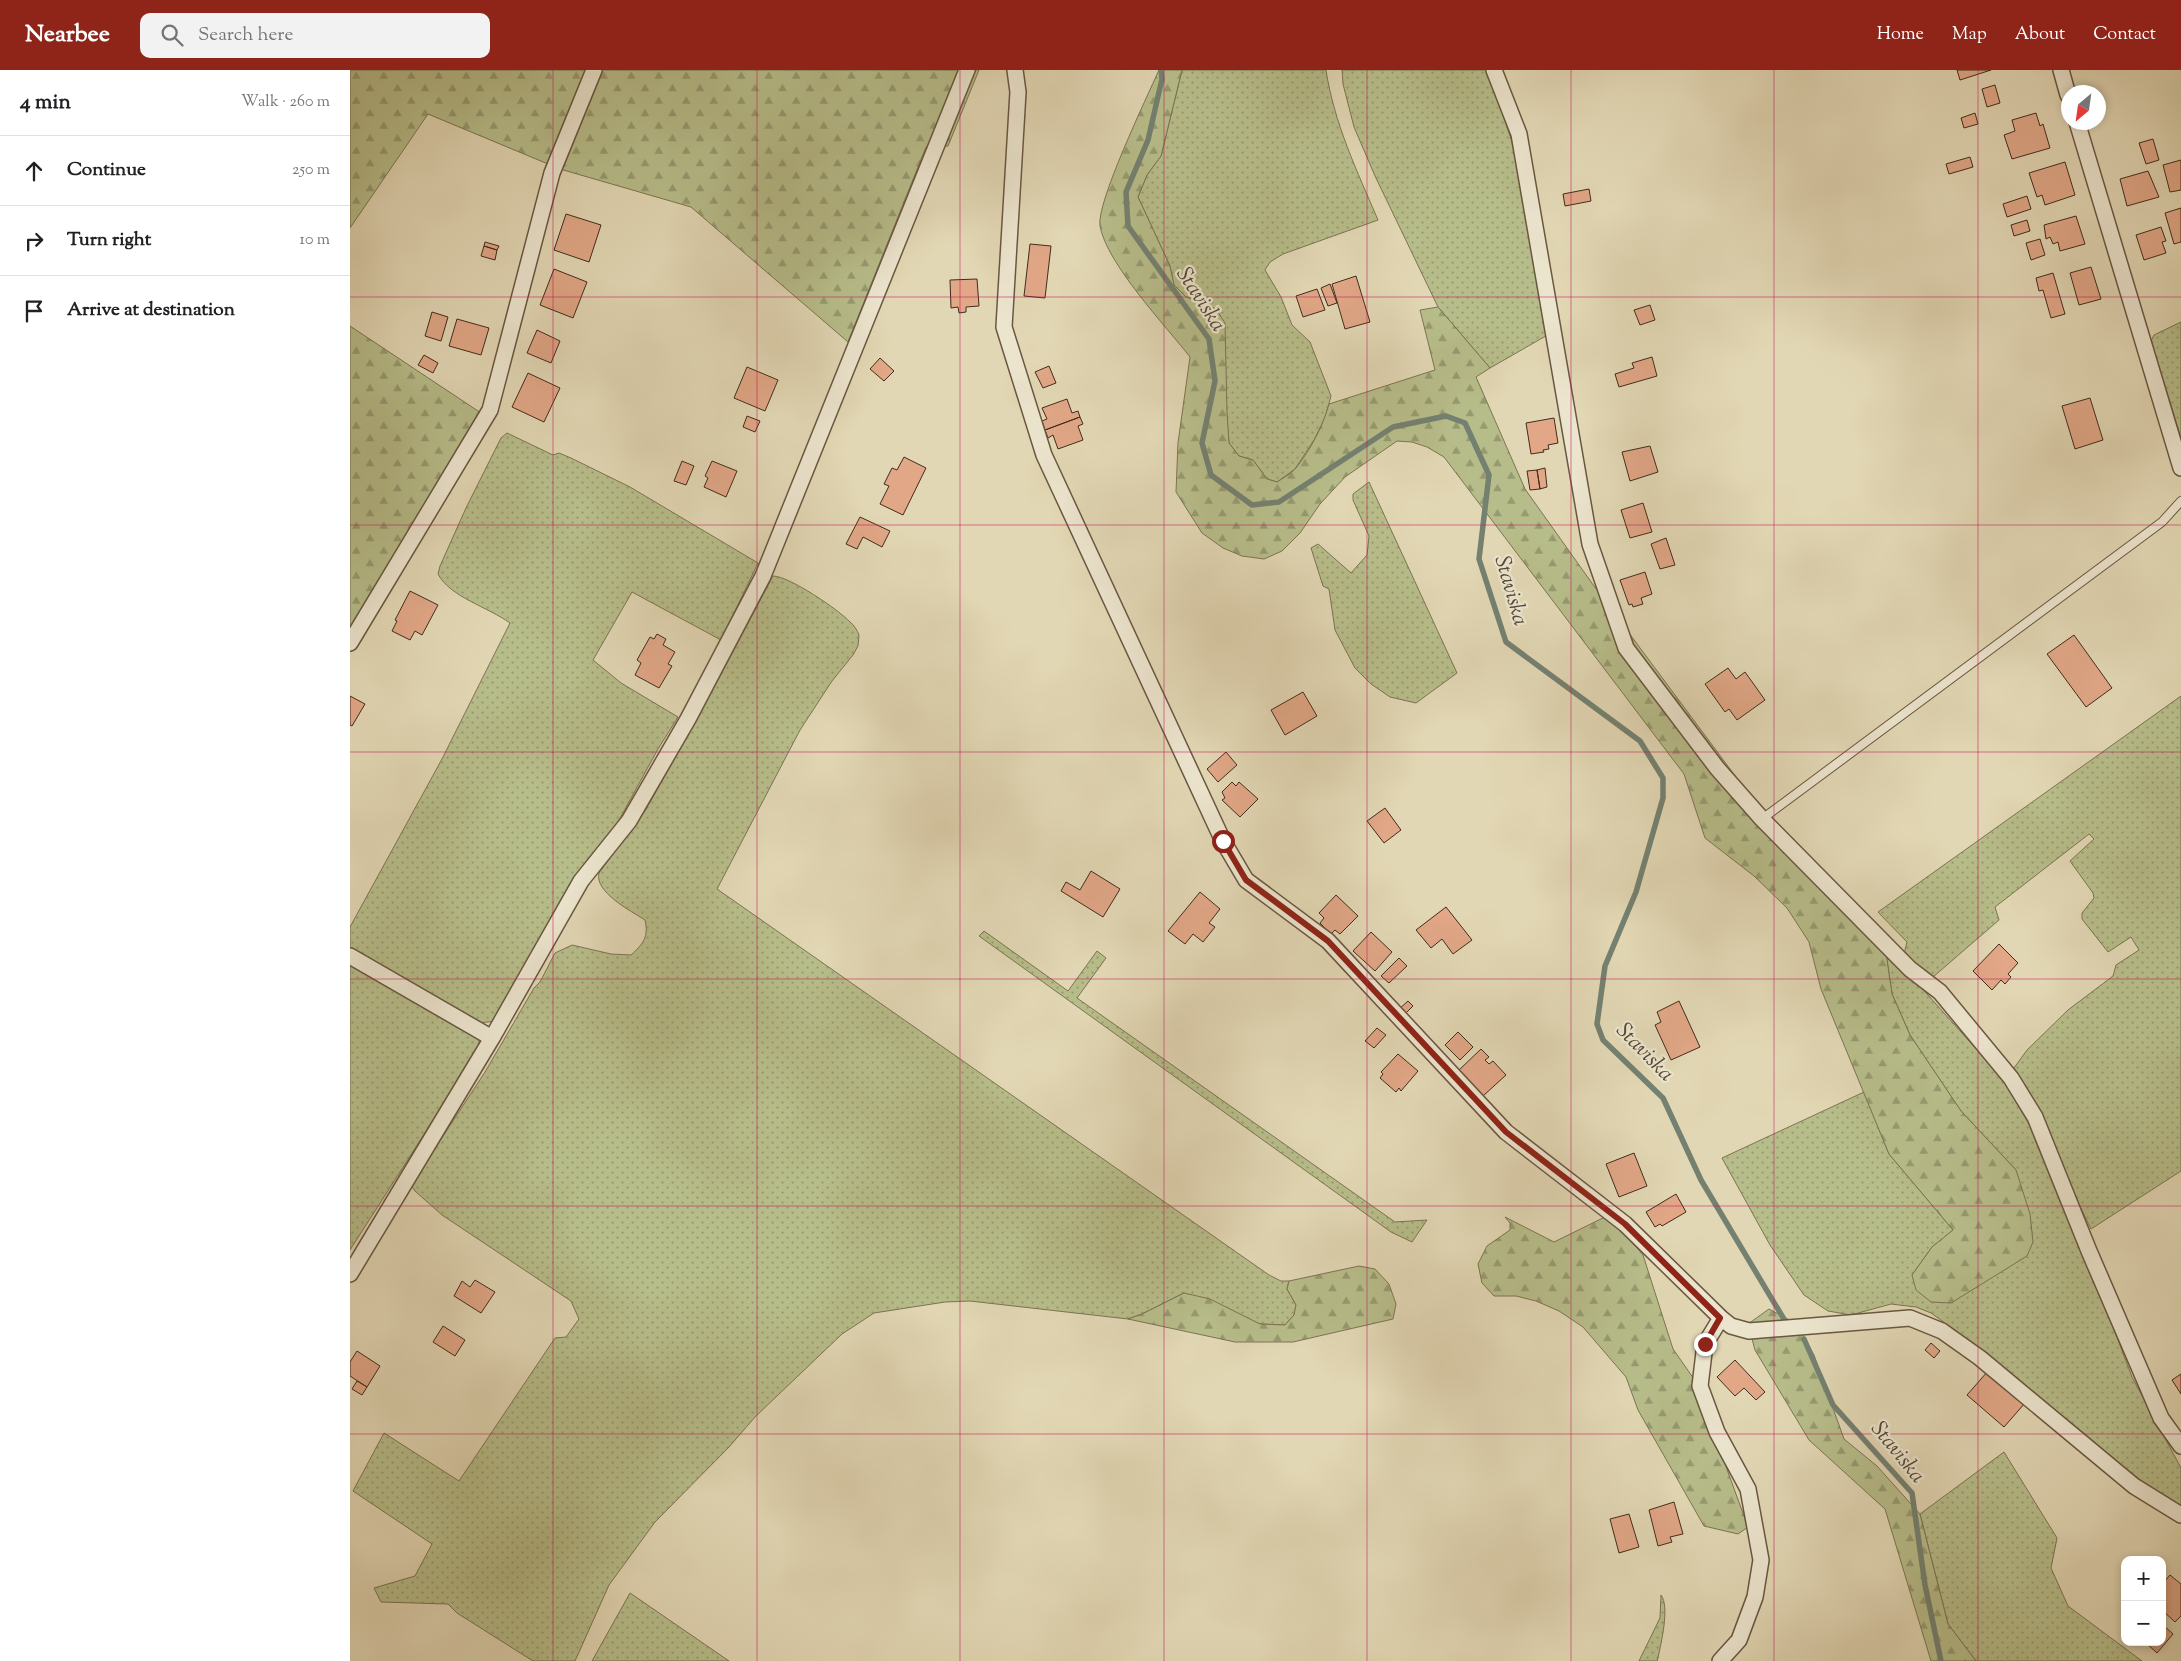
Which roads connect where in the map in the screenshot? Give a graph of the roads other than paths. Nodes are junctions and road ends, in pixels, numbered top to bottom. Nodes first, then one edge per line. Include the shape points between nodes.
1 (594, 70) edge
2 (967, 70) edge
3 (1015, 70) edge
4 (1494, 70) edge
5 (2061, 70) edge
6 (2065, 85) edge
7 (2079, 130) edge
8 (2181, 468) edge
9 (2181, 501) edge
10 (350, 643) edge
11 (1762, 819) junction
12 (350, 956) edge
13 (492, 1038) junction
14 (350, 1274) edge
15 (1720, 1318) junction
16 (2181, 1446) edge
17 (2181, 1515) edge
18 (1720, 1661) edge

1 - 10 street via 552,173 490,410
2 - 13 street via 763,576 688,719 629,820 581,881
3 - 15 street via 1018,92 1004,327 1044,455 1223,841 1246,880 1328,941 1506,1132 1625,1224
4 - 11 street via 1519,134 1590,544 1626,648 1718,768
5 - 6 street
7 - 8 street
9 - 11 lane via 2162,522
11 - 16 street via 1910,969 1940,992 2011,1078 2035,1117 2088,1251 2161,1418
12 - 13 street
13 - 14 street
15 - 17 street via 1731,1326 1749,1331 1910,1318 1942,1331 1980,1358 2134,1486
15 - 18 street via 1705,1344 1700,1386 1717,1432 1748,1489 1761,1560 1755,1597 1739,1640

